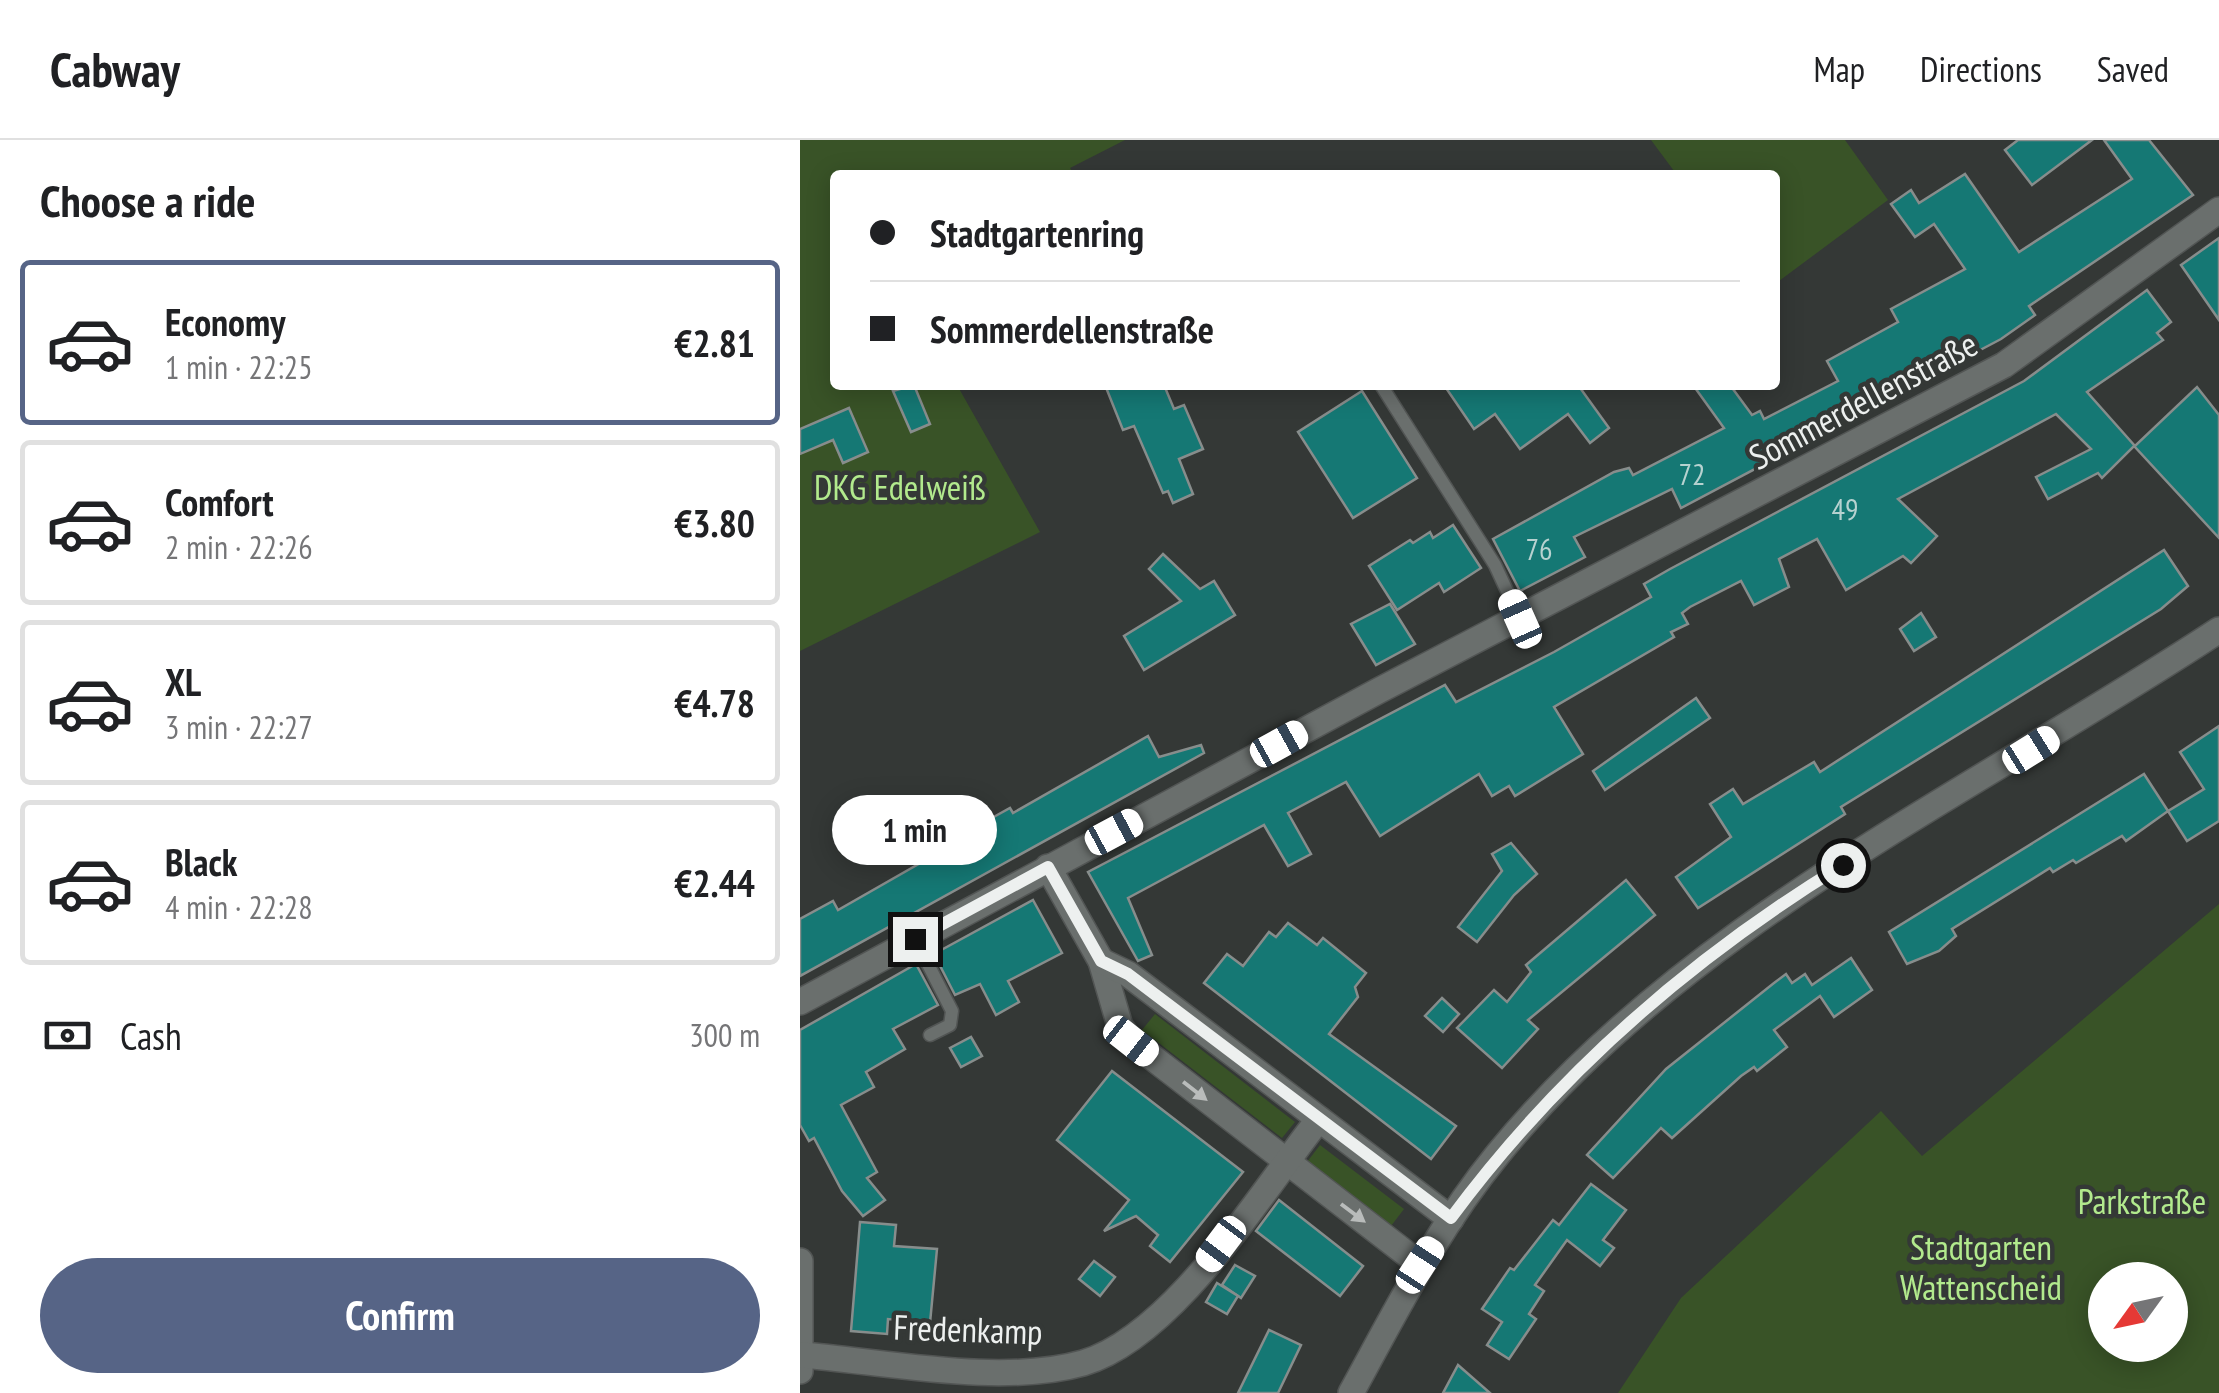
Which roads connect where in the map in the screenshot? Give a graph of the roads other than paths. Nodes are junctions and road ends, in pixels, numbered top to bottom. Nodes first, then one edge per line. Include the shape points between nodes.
1 (2219, 210) edge
2 (1384, 390) edge
3 (1520, 619) junction
4 (2219, 630) edge
5 (1048, 867) junction
6 (915, 939) junction
7 (1101, 961) junction
8 (800, 1002) edge
9 (930, 1036) dead end
10 (1319, 1119) junction
11 (1285, 1162) junction
12 (1451, 1218) junction
13 (800, 1261) edge
14 (1420, 1265) junction
15 (801, 1363) edge
16 (1350, 1393) edge

1 - 3 street, Sommerdellenstraße via 2004,365
2 - 3 lane via 1496,565
3 - 5 street, Sommerdellenstraße
4 - 12 street via 1812,884 1701,962 1592,1054 1499,1154
5 - 6 street, Sommerdellenstraße
5 - 7 street
6 - 8 street, Sommerdellenstraße
6 - 9 lane via 952,1012 950,1025
7 - 10 street via 1128,974
7 -> 11 street via 1120,1026 1131,1041
10 - 11 street, Fredenkamp
10 - 12 street
11 -> 14 street
11 - 15 street, Fredenkamp via 1166,1310 1132,1339 1084,1362 996,1372
12 - 14 street
13 - 15 street
14 - 16 street

